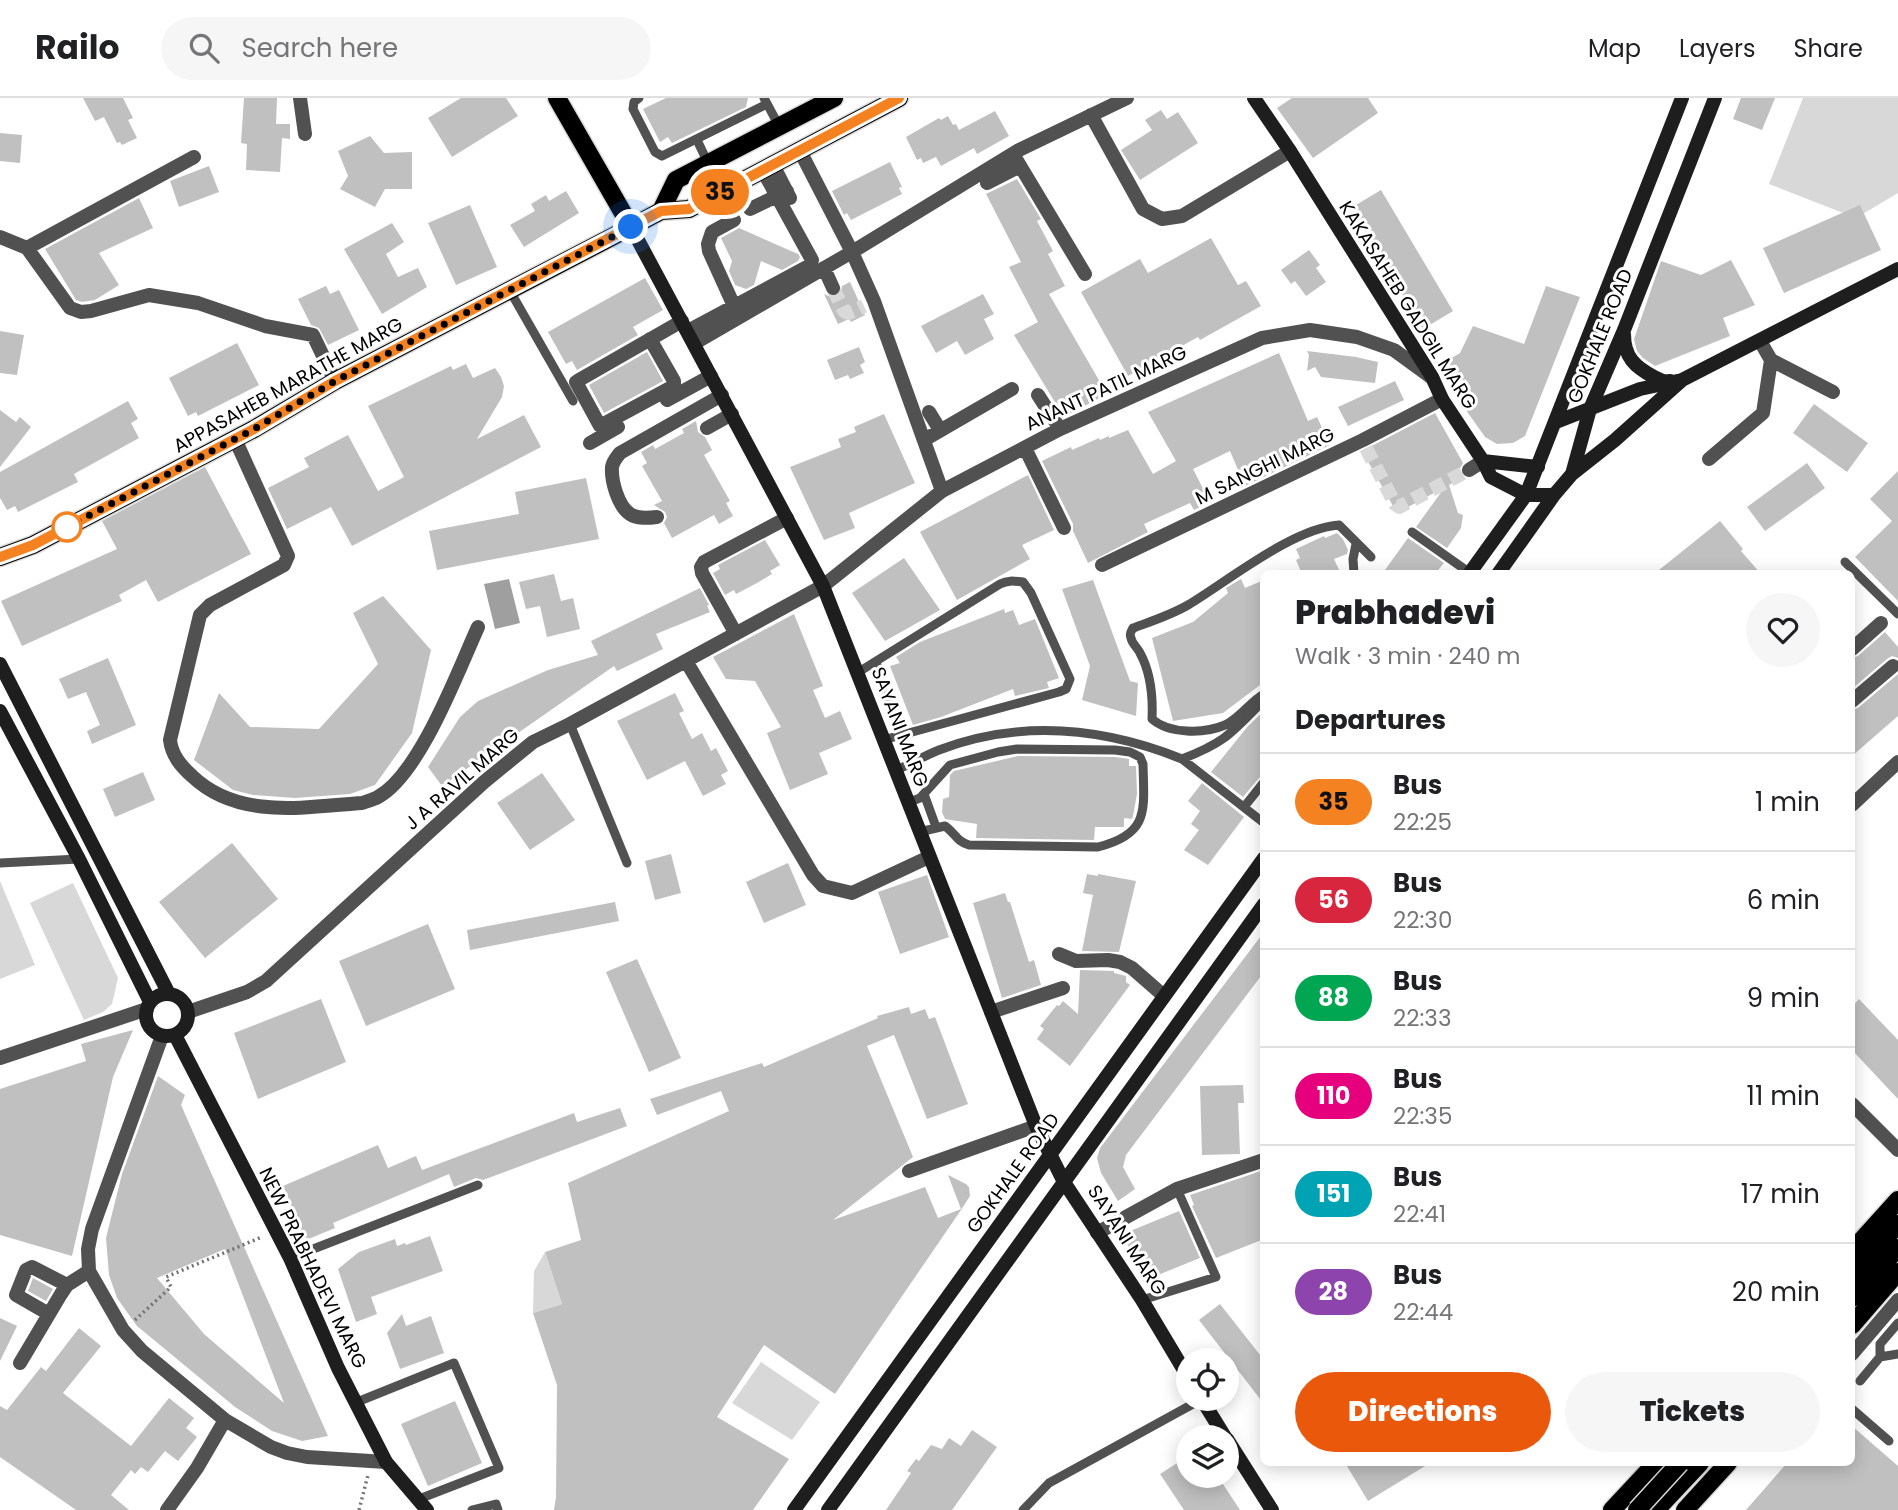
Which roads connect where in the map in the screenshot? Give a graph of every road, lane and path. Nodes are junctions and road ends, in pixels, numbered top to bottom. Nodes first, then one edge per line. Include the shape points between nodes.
1 (300, 98) edge
2 (557, 98) edge
3 (639, 98) edge
4 (834, 98) edge
5 (899, 98) edge
6 (1127, 98) edge
7 (1254, 98) edge
8 (1682, 98) edge
9 (1715, 98) edge
10 (765, 101) edge
11 (1091, 116) junction
12 (779, 126) junction
13 (305, 134) dead end
14 (697, 140) junction
15 (799, 149) junction
16 (1290, 151) junction
17 (194, 158) dead end
18 (1016, 160) junction
19 (708, 163) junction
20 (767, 166) junction
21 (784, 195) junction
22 (750, 209) dead end
23 (661, 211) junction
24 (734, 220) dead end
25 (631, 227) junction
26 (0, 237) edge
27 (27, 248) junction
28 (852, 252) junction
29 (824, 268) junction
30 (1898, 269) edge
31 (1085, 274) dead end
32 (833, 288) tunnel mouth
33 (510, 291) junction
34 (734, 306) junction
35 (1624, 330) junction
36 (688, 332) junction
37 (650, 339) junction
38 (1760, 341) junction
39 (1771, 360) junction
40 (711, 376) junction
41 (1432, 377) junction
42 (1682, 380) junction
43 (335, 381) junction
44 (1012, 388) dead end
45 (1833, 392) dead end
46 (722, 396) junction
47 (1038, 396) dead end
48 (1442, 399) junction
49 (573, 401) dead end
50 (1590, 409) junction
51 (929, 412) dead end
52 (732, 414) junction
53 (1556, 422) junction
54 (707, 428) dead end
55 (1060, 429) junction
56 (940, 430) junction
57 (234, 439) junction
58 (924, 440) junction
59 (590, 443) dead end
60 (1025, 448) junction
61 (1709, 459) dead end
62 (1483, 461) junction
63 (1538, 467) junction
64 (1469, 470) tunnel mouth
65 (1572, 474) junction
66 (942, 491) junction
67 (1526, 495) junction
68 (1554, 495) junction
69 (657, 517) dead end
70 (787, 518) junction
71 (1064, 528) dead end
72 (1412, 532) dead end
73 (1356, 544) junction
74 (0, 557) edge
75 (1371, 557) dead end
76 (1845, 562) dead end
77 (1102, 565) dead end
78 (1354, 570) edge
79 (1465, 570) edge
80 (1471, 570) edge
81 (1501, 570) edge
82 (1853, 570) edge
83 (1855, 572) edge
84 (823, 586) junction
85 (1898, 614) edge
86 (1881, 623) dead end
87 (478, 627) dead end
88 (736, 634) junction
89 (1855, 646) edge
90 (686, 662) junction
91 (876, 662) junction
92 (0, 664) edge
93 (1893, 666) dead end
94 (857, 673) junction
95 (1260, 697) edge
96 (1855, 698) edge
97 (1260, 705) edge
98 (0, 711) edge
99 (570, 724) junction
100 (901, 735) junction
101 (883, 740) junction
102 (1182, 759) junction
103 (1898, 762) edge
104 (895, 771) junction
105 (1260, 787) edge
106 (924, 794) junction
107 (1855, 802) edge
108 (907, 803) junction
109 (1244, 807) junction
110 (1260, 820) edge
111 (936, 827) junction
112 (919, 832) junction
113 (929, 857) junction
114 (79, 859) junction
115 (0, 863) edge
116 (627, 863) dead end
117 (1260, 864) edge
118 (1260, 910) edge
119 (1059, 954) dead end
120 (1063, 988) dead end
121 (169, 994) junction
122 (1164, 996) junction
123 (148, 1006) junction
124 (188, 1012) junction
125 (990, 1012) junction
126 (169, 1035) junction
127 (0, 1058) edge
128 (1855, 1107) edge
129 (1036, 1126) junction
130 (1898, 1150) edge
131 (1051, 1153) junction
132 (1260, 1161) edge
133 (909, 1171) dead end
134 (1064, 1182) junction
135 (478, 1185) dead end
136 (1177, 1189) junction
137 (1898, 1200) edge
138 (1898, 1224) edge
139 (276, 1231) junction
140 (1097, 1233) junction
141 (1855, 1248) edge
142 (1898, 1248) edge
143 (290, 1258) junction
144 (89, 1271) junction
145 (1855, 1272) edge
146 (1898, 1272) edge
147 (68, 1285) junction
148 (1855, 1295) edge
149 (1142, 1300) junction
150 (1898, 1300) edge
151 (49, 1314) junction
152 (1855, 1322) edge
153 (1898, 1323) edge
154 (123, 1330) junction
155 (1855, 1350) edge
156 (1898, 1354) edge
157 (1176, 1357) edge
158 (1880, 1357) junction
159 (20, 1363) dead end
160 (1860, 1381) dead end
161 (357, 1402) junction
162 (1179, 1411) edge
163 (1855, 1412) edge
164 (225, 1420) junction
165 (1889, 1441) dead end
166 (1239, 1458) edge
167 (369, 1462) junction
168 (386, 1462) junction
169 (1655, 1466) edge
170 (1676, 1466) edge
171 (1697, 1466) edge
172 (1725, 1466) edge
173 (1632, 1502) edge
174 (423, 1505) edge
175 (167, 1510) edge
176 (359, 1510) edge
177 (472, 1510) edge
178 (498, 1510) edge
179 (794, 1510) edge
180 (828, 1510) edge
181 (1023, 1510) edge
182 (1272, 1510) edge
183 (1612, 1510) edge
184 (1646, 1510) edge
185 (1657, 1510) edge
186 (1685, 1510) edge

1 - 13 street
2 - 25 main road, SAYANI MARG
3 - 14 lane via 632,109 657,155 667,155
4 - 12 main road
5 - 15 main road, APPASAHEB MARATHE MARG
6 - 11 street
7 - 16 main road, KAKASAHEB GADGIL MARG
8 - 53 main road, GOKHALE ROAD
9 - 35 main road, GOKHALE ROAD
10 - 12 lane
10 - 14 lane
11 - 16 street via 1143,209 1162,219 1182,216
11 - 18 street
12 - 19 main road
14 - 19 lane
15 - 20 main road, APPASAHEB MARATHE MARG
15 - 28 street
16 - 41 main road, KAKASAHEB GADGIL MARG
17 - 27 street
18 - 28 street
18 - 31 street
19 - 23 main road via 676,180
20 - 21 street
20 - 23 main road, APPASAHEB MARATHE MARG via 689,209
21 - 22 street
21 - 34 street via 811,260 809,266
23 - 25 main road, APPASAHEB MARATHE MARG
24 - 34 street via 712,233 708,244
25 - 33 main road, APPASAHEB MARATHE MARG
25 - 36 main road, SAYANI MARG
26 - 27 street
27 - 43 street via 70,308 91,311 149,295 198,303 265,326 313,335
28 - 29 street
28 - 58 street
29 - 32 street
29 - 36 street
30 - 38 main road
33 - 43 main road, APPASAHEB MARATHE MARG
33 - 49 lane
34 - 36 street
35 - 42 main road via 1624,347 1636,368 1664,382
35 - 50 main road, GOKHALE ROAD
36 - 37 street
36 - 40 main road, SAYANI MARG
37 - 37 street via 576,382 598,425 674,386
38 - 39 street
38 - 42 main road
39 - 45 street
39 - 61 street via 1762,416
40 - 46 main road, SAYANI MARG
40 - 59 street
41 - 48 main road, KAKASAHEB GADGIL MARG
41 - 55 street, ANANT PATIL MARG via 1394,351 1357,337 1310,330 1262,338
42 - 50 main road
42 - 65 main road
43 - 57 main road, APPASAHEB MARATHE MARG
44 - 56 street
46 - 52 main road, SAYANI MARG
46 - 69 street via 615,459 613,477 621,505 630,515
47 - 55 street
48 - 62 main road, KAKASAHEB GADGIL MARG
48 - 77 street, M SANGHI MARG via 1364,444
50 - 53 main road
50 - 65 main road, GOKHALE ROAD
51 - 56 street
52 - 54 street
52 - 70 main road, SAYANI MARG
53 - 63 main road, GOKHALE ROAD
55 - 60 street, ANANT PATIL MARG
56 - 58 street
57 - 74 main road, APPASAHEB MARATHE MARG via 33,545
57 - 87 street via 288,556 284,565 200,615 170,740 176,759 204,788 230,801 260,807 362,803 378,797 414,758 434,726
58 - 66 street
60 - 66 street, ANANT PATIL MARG
60 - 71 street
62 - 63 main road
62 - 64 street
62 - 67 main road, KAKASAHEB GADGIL MARG via 1491,477
63 - 67 main road, GOKHALE ROAD
65 - 68 main road, GOKHALE ROAD
66 - 84 street, ANANT PATIL MARG
67 - 68 main road, KAKASAHEB GADGIL MARG
67 - 80 main road, GOKHALE ROAD
68 - 81 main road, GOKHALE ROAD
70 - 84 main road, SAYANI MARG
70 - 88 street via 701,567
72 - 79 lane
73 - 75 lane
73 - 78 lane
73 - 95 lane via 1339,526 1320,528 1130,633 1149,675 1152,719 1160,726 1195,730 1226,725
76 - 82 lane
83 - 85 lane
84 - 88 street, J A RAVIL MARG
84 - 94 main road, SAYANI MARG
86 - 89 street
88 - 90 street, J A RAVIL MARG
90 - 99 street, J A RAVIL MARG
90 - 113 street via 823,886 852,894
91 - 94 lane
91 - 100 lane
91 - 100 lane via 1000,584 1015,581 1023,582 1031,593 1070,680 1059,692
92 - 121 main road
93 - 96 street
94 - 101 main road, SAYANI MARG
97 - 102 lane via 1228,737
98 - 114 main road, NEW PRABHADEVI MARG
99 - 116 lane
99 - 124 street, J A RAVIL MARG via 533,742 484,782 266,981
100 - 101 lane
101 - 104 main road, SAYANI MARG
102 - 104 lane via 1107,735 1056,729 980,739 938,751
102 - 109 lane
103 - 107 street
104 - 108 main road, SAYANI MARG
105 - 109 lane
106 - 108 lane
106 - 111 lane
106 - 111 lane via 950,765 1012,749 1115,750 1140,757 1143,764 1143,815 1130,835 1113,843 1098,847 969,845 945,826
108 - 112 main road, SAYANI MARG
109 - 110 lane
111 - 112 lane
112 - 113 main road, SAYANI MARG
113 - 125 main road, SAYANI MARG
114 - 115 lane
114 - 123 main road, NEW PRABHADEVI MARG
117 - 122 main road, GOKHALE ROAD
118 - 134 main road
119 - 122 street via 1076,961 1121,962
120 - 125 street
121 - 123 main road
121 - 124 main road via 181,1000
122 - 131 main road, GOKHALE ROAD
123 - 126 main road, NEW PRABHADEVI MARG via 147,1022 155,1033
123 - 127 street
124 - 126 main road via 186,1025
125 - 129 main road, SAYANI MARG
126 - 139 main road, NEW PRABHADEVI MARG
126 - 144 street via 92,1229
128 - 130 street
129 - 131 main road, SAYANI MARG
129 - 133 street
131 - 134 main road, SAYANI MARG
131 - 179 main road, GOKHALE ROAD
132 - 136 street
134 - 140 main road, SAYANI MARG
134 - 180 main road
135 - 143 lane
136 - 140 street
136 - 149 lane via 1216,1278
137 - 141 main road
138 - 145 main road
139 - 143 main road, NEW PRABHADEVI MARG
139 - 154 path via 166,1277 171,1287
140 - 149 main road, SAYANI MARG
142 - 148 main road
143 - 161 main road, NEW PRABHADEVI MARG
144 - 147 street
144 - 154 street
146 - 152 main road
147 - 151 street
147 - 151 street via 32,1267 26,1270 16,1295
149 - 157 main road, SAYANI MARG
150 - 155 street
151 - 159 street
153 - 158 lane via 1880,1344
154 - 164 street
156 - 158 lane
158 - 160 lane
161 - 168 main road, NEW PRABHADEVI MARG
161 - 174 lane via 454,1363 499,1468
162 - 181 lane via 1049,1483
163 - 165 lane
164 - 167 street via 287,1453
164 - 175 street
166 - 182 main road
167 - 168 street
167 - 176 path
168 - 174 main road, NEW PRABHADEVI MARG
169 - 173 main road
170 - 173 main road, bridge
171 - 185 main road
172 - 186 main road
173 - 183 main road
173 - 184 main road
177 - 178 lane via 496,1504

